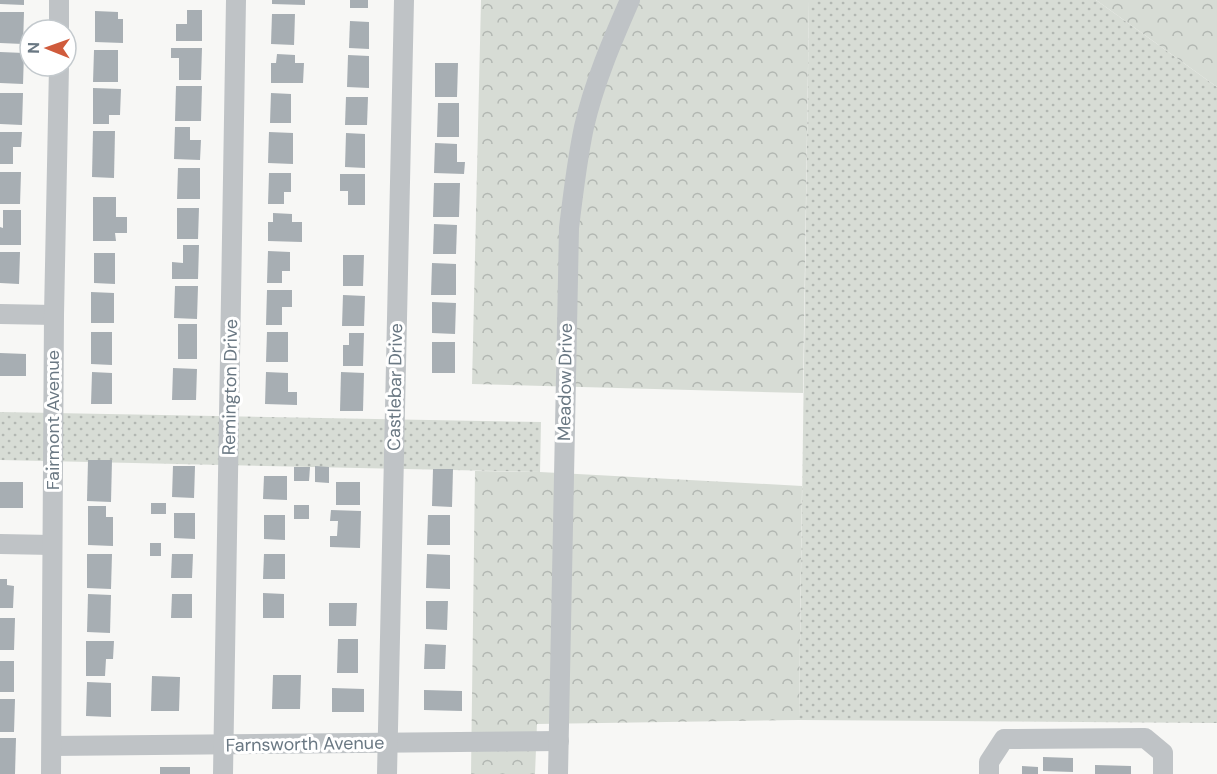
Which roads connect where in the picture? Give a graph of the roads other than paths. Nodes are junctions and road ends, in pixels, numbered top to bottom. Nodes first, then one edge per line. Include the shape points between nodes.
1 (59, 0) edge
2 (236, 0) edge
3 (404, 0) edge
4 (630, 0) edge
5 (59, 18) edge
6 (58, 78) edge
7 (0, 314) edge
8 (54, 315) junction
9 (0, 544) edge
10 (52, 545) junction
11 (558, 741) junction
12 (388, 743) junction
13 (224, 745) junction
14 (52, 746) junction
15 (989, 768) edge
16 (51, 774) edge
17 (223, 774) edge
18 (387, 774) edge
19 (558, 774) edge
20 (1163, 774) edge

1 - 5 street
2 - 13 street, Remington Drive
3 - 12 street, Castlebar Drive
4 - 11 street, Meadow Drive via 609,48 585,126 569,228
6 - 8 street, Fairmont Avenue
7 - 8 street
8 - 10 street, Fairmont Avenue
9 - 10 street
10 - 14 street, Fairmont Avenue
11 - 12 street, Farnsworth Avenue
11 - 19 street, Meadow Drive
12 - 13 street, Farnsworth Avenue
12 - 18 street, Castlebar Drive
13 - 14 street, Farnsworth Avenue
13 - 17 street, Remington Drive
14 - 16 street, Fairmont Avenue
15 - 20 street via 1004,739 1145,738 1163,753

